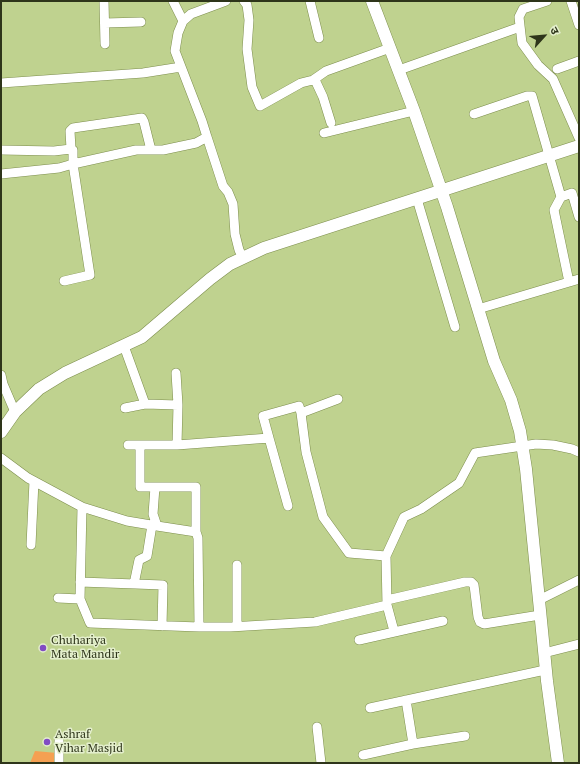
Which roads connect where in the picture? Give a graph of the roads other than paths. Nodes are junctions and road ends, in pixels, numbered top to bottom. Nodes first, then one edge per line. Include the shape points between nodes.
1 (104, 1) edge
2 (174, 1) edge
3 (226, 1) edge
4 (244, 1) edge
5 (310, 1) edge
6 (372, 1) edge
7 (547, 1) edge
8 (571, 1) edge
9 (202, 5) edge
10 (183, 21) junction
11 (141, 22) dead end
12 (105, 23) junction
13 (579, 25) edge
14 (520, 27) junction
15 (319, 38) dead end
16 (105, 44) dead end
17 (390, 48) junction
18 (579, 61) edge
19 (181, 67) junction
20 (557, 69) dead end
21 (398, 70) junction
22 (313, 80) junction
23 (1, 83) edge
24 (414, 111) junction
25 (474, 114) dead end
26 (331, 123) dead end
27 (324, 133) dead end
28 (207, 137) junction
29 (579, 138) edge
30 (579, 146) edge
31 (71, 149) junction
32 (1, 150) edge
33 (151, 150) junction
34 (548, 156) junction
35 (72, 164) junction
36 (1, 174) edge
37 (441, 191) junction
38 (561, 197) junction
39 (417, 199) junction
40 (579, 217) edge
41 (243, 258) junction
42 (579, 279) edge
43 (64, 281) dead end
44 (569, 282) junction
45 (478, 308) junction
46 (455, 327) dead end
47 (124, 346) junction
48 (176, 373) dead end
49 (1, 376) edge
50 (338, 399) dead end
51 (145, 404) junction
52 (178, 405) junction
53 (125, 408) dead end
54 (16, 412) junction
55 (301, 413) junction
56 (1, 432) edge
57 (269, 438) junction
58 (128, 445) dead end
59 (140, 445) junction
60 (177, 445) junction
61 (522, 446) junction
62 (579, 452) edge
63 (1, 458) edge
64 (34, 481) junction
65 (155, 487) junction
66 (288, 506) dead end
67 (82, 507) junction
68 (154, 525) junction
69 (196, 532) junction
70 (31, 544) dead end
71 (386, 556) junction
72 (237, 565) dead end
73 (579, 580) edge
74 (80, 582) junction
75 (134, 584) junction
76 (58, 598) dead end
77 (80, 599) junction
78 (539, 600) junction
79 (387, 603) junction
80 (540, 615) junction
81 (443, 621) dead end
82 (162, 626) junction
83 (237, 626) junction
84 (199, 627) junction
85 (394, 631) junction
86 (360, 640) dead end
87 (579, 644) edge
88 (544, 652) junction
89 (546, 670) junction
90 (406, 700) junction
91 (370, 708) dead end
92 (317, 727) dead end
93 (465, 736) dead end
94 (59, 741) dead end
95 (413, 744) junction
96 (364, 755) dead end
97 (59, 763) edge
98 (321, 763) edge
99 (558, 763) edge

1 - 12 street
2 - 10 street
3 - 9 street
4 - 22 street via 249,20 247,50 252,87 260,106 301,83
5 - 15 street
6 - 17 street
7 - 14 street via 523,9 519,17
8 - 13 street
9 - 10 street
10 - 19 street via 175,51
11 - 12 street
12 - 16 street
14 - 21 street
14 - 29 street via 522,43 538,65 553,79
17 - 21 street
17 - 22 street via 326,71
18 - 20 street
19 - 23 street via 143,73
19 - 28 street
21 - 24 street
22 - 26 street via 323,97
24 - 27 street
24 - 37 street
25 - 34 street via 531,96 546,141
28 - 33 street via 196,143
28 - 41 street via 223,186 233,204 235,234
30 - 34 street
31 - 32 street
31 - 33 street via 70,131 73,128 142,118
31 - 35 street
33 - 35 street via 136,150
34 - 37 street
34 - 38 street
35 - 36 street via 59,168
35 - 43 street via 90,275
37 - 39 street
37 - 45 street
38 - 40 street via 572,192
38 - 44 street via 554,210
39 - 41 street via 264,248
39 - 46 street
41 - 47 street via 210,279 142,337
42 - 44 street
44 - 45 street
45 - 61 street via 494,361 511,400
47 - 51 street
47 - 54 street via 65,373 39,389
48 - 52 street
49 - 54 street
50 - 55 street
51 - 52 street
51 - 53 street
52 - 60 street
54 - 56 street
55 - 57 street via 298,406 263,416
55 - 71 street via 306,452 323,517 349,553
57 - 60 street
57 - 66 street
58 - 59 street
59 - 60 street
59 - 65 street via 140,487
61 - 62 street via 553,445
61 - 71 street via 475,453 459,483 421,509 404,517
61 - 78 street
63 - 64 street
64 - 67 street
64 - 70 street
65 - 68 street
65 - 69 street via 196,487
67 - 68 street via 127,521
67 - 74 street
68 - 69 street
68 - 75 street via 147,556 139,560
69 - 84 street
71 - 79 street
72 - 83 street
73 - 78 street
74 - 75 street
74 - 77 street
75 - 82 street via 163,585
76 - 77 street
77 - 82 street via 90,624
78 - 80 street
79 - 80 street via 471,582 474,585 478,617 484,624
79 - 83 street via 315,622
79 - 85 street
80 - 88 street
81 - 85 street
82 - 84 street
83 - 84 street
85 - 86 street
87 - 88 street
88 - 89 street
89 - 90 street
89 - 99 street
90 - 91 street
90 - 95 street
92 - 98 street
93 - 95 street
94 - 97 street
95 - 96 street

